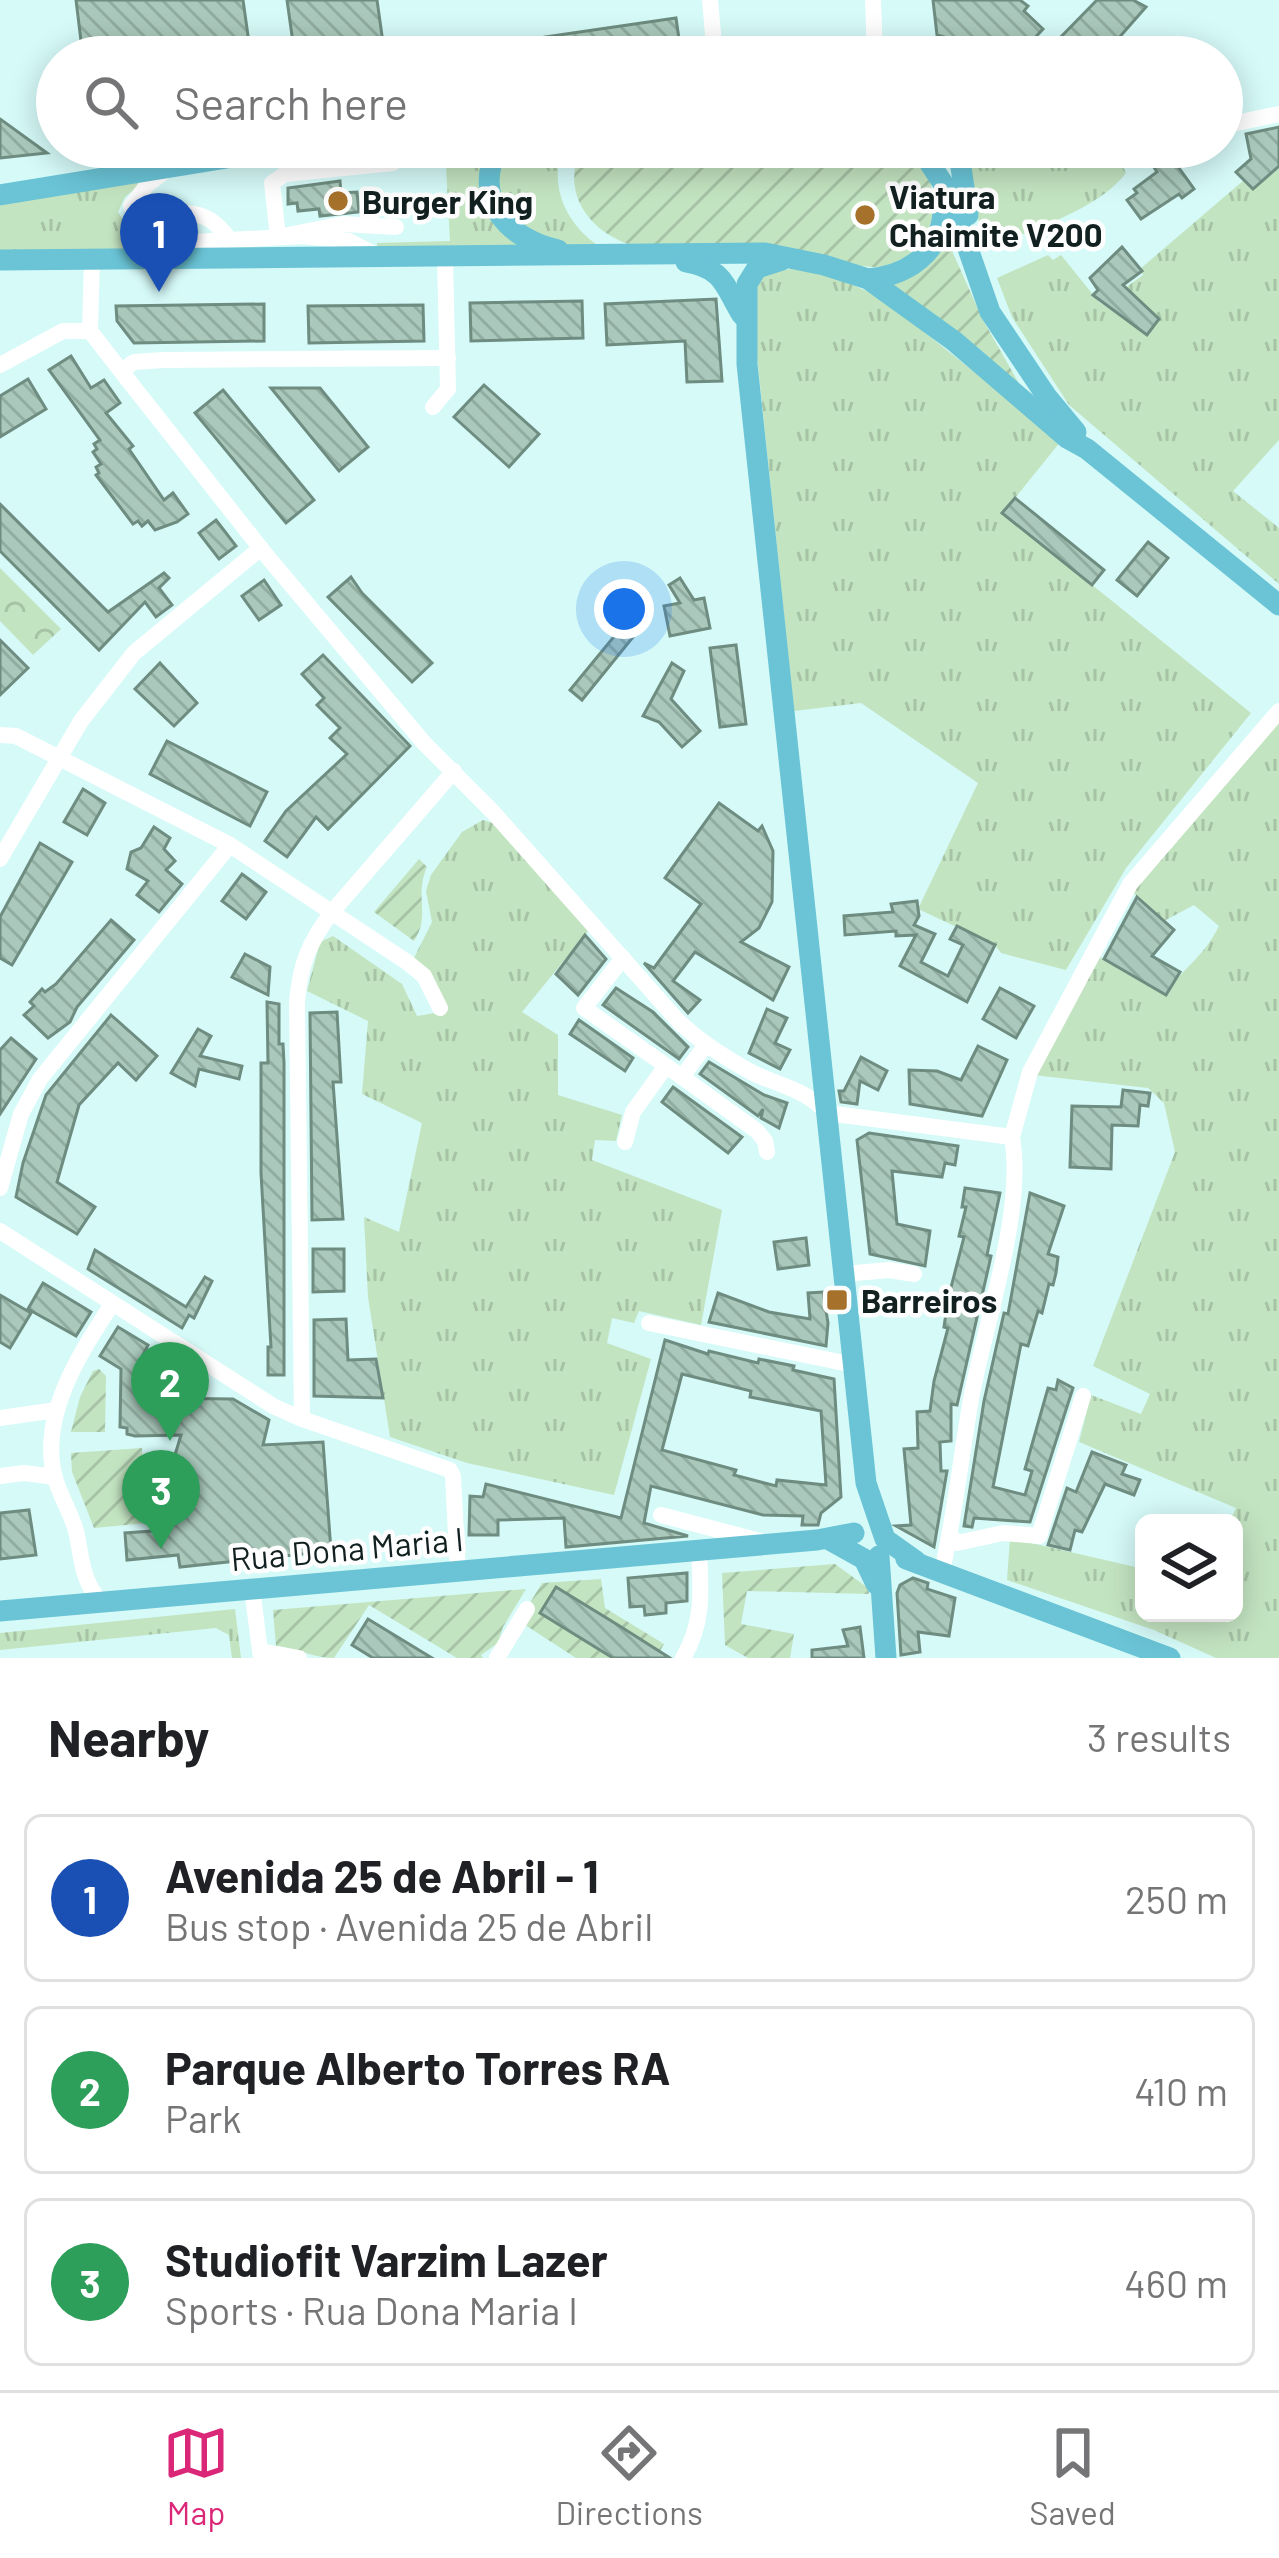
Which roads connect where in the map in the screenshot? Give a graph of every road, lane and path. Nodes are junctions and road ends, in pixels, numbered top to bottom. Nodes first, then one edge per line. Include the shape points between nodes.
1 (710, 0) edge
2 (873, 0) edge
3 (714, 36) edge
4 (874, 36) edge
5 (1279, 114) edge
6 (1243, 122) edge
7 (164, 168) edge
8 (169, 168) edge
9 (348, 168) edge
10 (491, 168) edge
11 (933, 168) edge
12 (961, 168) edge
13 (936, 173) junction
14 (0, 195) edge
15 (396, 227) dead end
16 (278, 237) junction
17 (229, 239) junction
18 (633, 255) junction
19 (586, 257) junction
20 (383, 258) junction
21 (446, 258) junction
22 (787, 258) junction
23 (92, 259) junction
24 (135, 259) junction
25 (0, 260) edge
26 (868, 279) junction
27 (744, 318) junction
28 (998, 319) junction
29 (90, 331) junction
30 (448, 358) junction
31 (0, 365) edge
32 (121, 371) junction
33 (433, 407) dead end
34 (1087, 449) junction
35 (260, 548) junction
36 (1279, 604) edge
37 (1279, 711) edge
38 (0, 735) edge
39 (58, 757) junction
40 (454, 771) junction
41 (230, 845) junction
42 (0, 859) edge
43 (332, 912) junction
44 (623, 958) junction
45 (440, 1008) dead end
46 (705, 1046) junction
47 (666, 1066) junction
48 (682, 1077) junction
49 (827, 1113) junction
50 (1012, 1137) junction
51 (625, 1142) dead end
52 (767, 1152) dead end
53 (0, 1188) edge
54 (5, 1235) edge
55 (0, 1258) edge
56 (844, 1274) junction
57 (914, 1274) dead end
58 (112, 1304) junction
59 (649, 1323) dead end
60 (854, 1366) junction
61 (1083, 1396) dead end
62 (56, 1410) junction
63 (0, 1418) edge
64 (302, 1420) junction
65 (0, 1475) edge
66 (55, 1478) junction
67 (661, 1515) dead end
68 (950, 1534) junction
69 (772, 1544) junction
70 (869, 1544) junction
71 (699, 1551) junction
72 (916, 1561) junction
73 (942, 1571) junction
74 (458, 1573) junction
75 (252, 1588) junction
76 (879, 1590) junction
77 (92, 1592) junction
78 (527, 1609) dead end
79 (0, 1611) edge
80 (686, 1652) edge
81 (260, 1654) edge
82 (299, 1658) edge
83 (497, 1658) edge
84 (706, 1658) edge
85 (886, 1658) edge
86 (1169, 1658) edge

1 - 3 street
2 - 4 street
5 - 6 street
7 - 14 main road
8 - 17 street via 135,197 134,212 204,215
9 - 16 street via 275,180
10 - 19 main road via 489,197 500,220 520,237
11 - 13 main road
12 - 28 main road
13 - 26 main road via 943,221 934,247 906,269
13 - 28 main road
15 - 16 street via 343,224
16 - 17 street
16 - 20 street via 349,241
17 - 24 street via 157,244
18 - 19 main road
18 - 22 main road
18 - 27 main road via 705,266 730,288
19 - 21 main road
20 - 21 main road
20 - 24 main road
21 - 30 street
22 - 26 main road
22 - 27 main road via 750,276
23 - 24 main road
23 - 25 main road
23 - 29 street
26 - 34 main road
27 - 49 main road
28 - 34 main road
29 - 31 street via 63,331
29 - 32 street
30 - 32 street via 163,360
30 - 33 street via 448,389
32 - 35 street
34 - 36 main road
35 - 39 street via 134,652
35 - 40 street
37 - 50 street via 1130,884 1030,1072
38 - 39 street
39 - 41 street
39 - 42 street
40 - 43 street
40 - 44 street
41 - 43 street
41 - 53 street via 40,1079
43 - 45 street via 424,976
43 - 64 street via 306,949 297,1003
44 - 46 street
44 - 47 street via 584,1008
46 - 48 street
46 - 49 street via 815,1099
47 - 48 street
47 - 51 street via 633,1112
48 - 52 street via 757,1132
49 - 50 street
49 - 56 main road
50 - 68 street via 1009,1221
54 - 55 street
54 - 58 street
56 - 57 street
56 - 60 main road
58 - 62 street
58 - 64 street
59 - 60 street
60 - 70 main road
61 - 68 street via 1039,1536 956,1543
62 - 63 street
62 - 66 street
64 - 74 street via 450,1470
65 - 66 street
66 - 77 street
67 - 69 street
68 - 73 street
69 - 70 main road, Rua Dona Maria I
69 - 71 main road, Rua Dona Maria I
70 - 72 main road
70 - 76 main road
71 - 74 main road, Rua Dona Maria I
71 - 80 street via 701,1609
72 - 73 main road
72 - 76 main road
73 - 86 main road
74 - 75 main road, Rua Dona Maria I
75 - 77 main road, Rua Dona Maria I
75 - 81 street
76 - 85 main road
77 - 79 main road, Rua Dona Maria I via 71,1604
78 - 83 street
80 - 84 street
81 - 82 street

